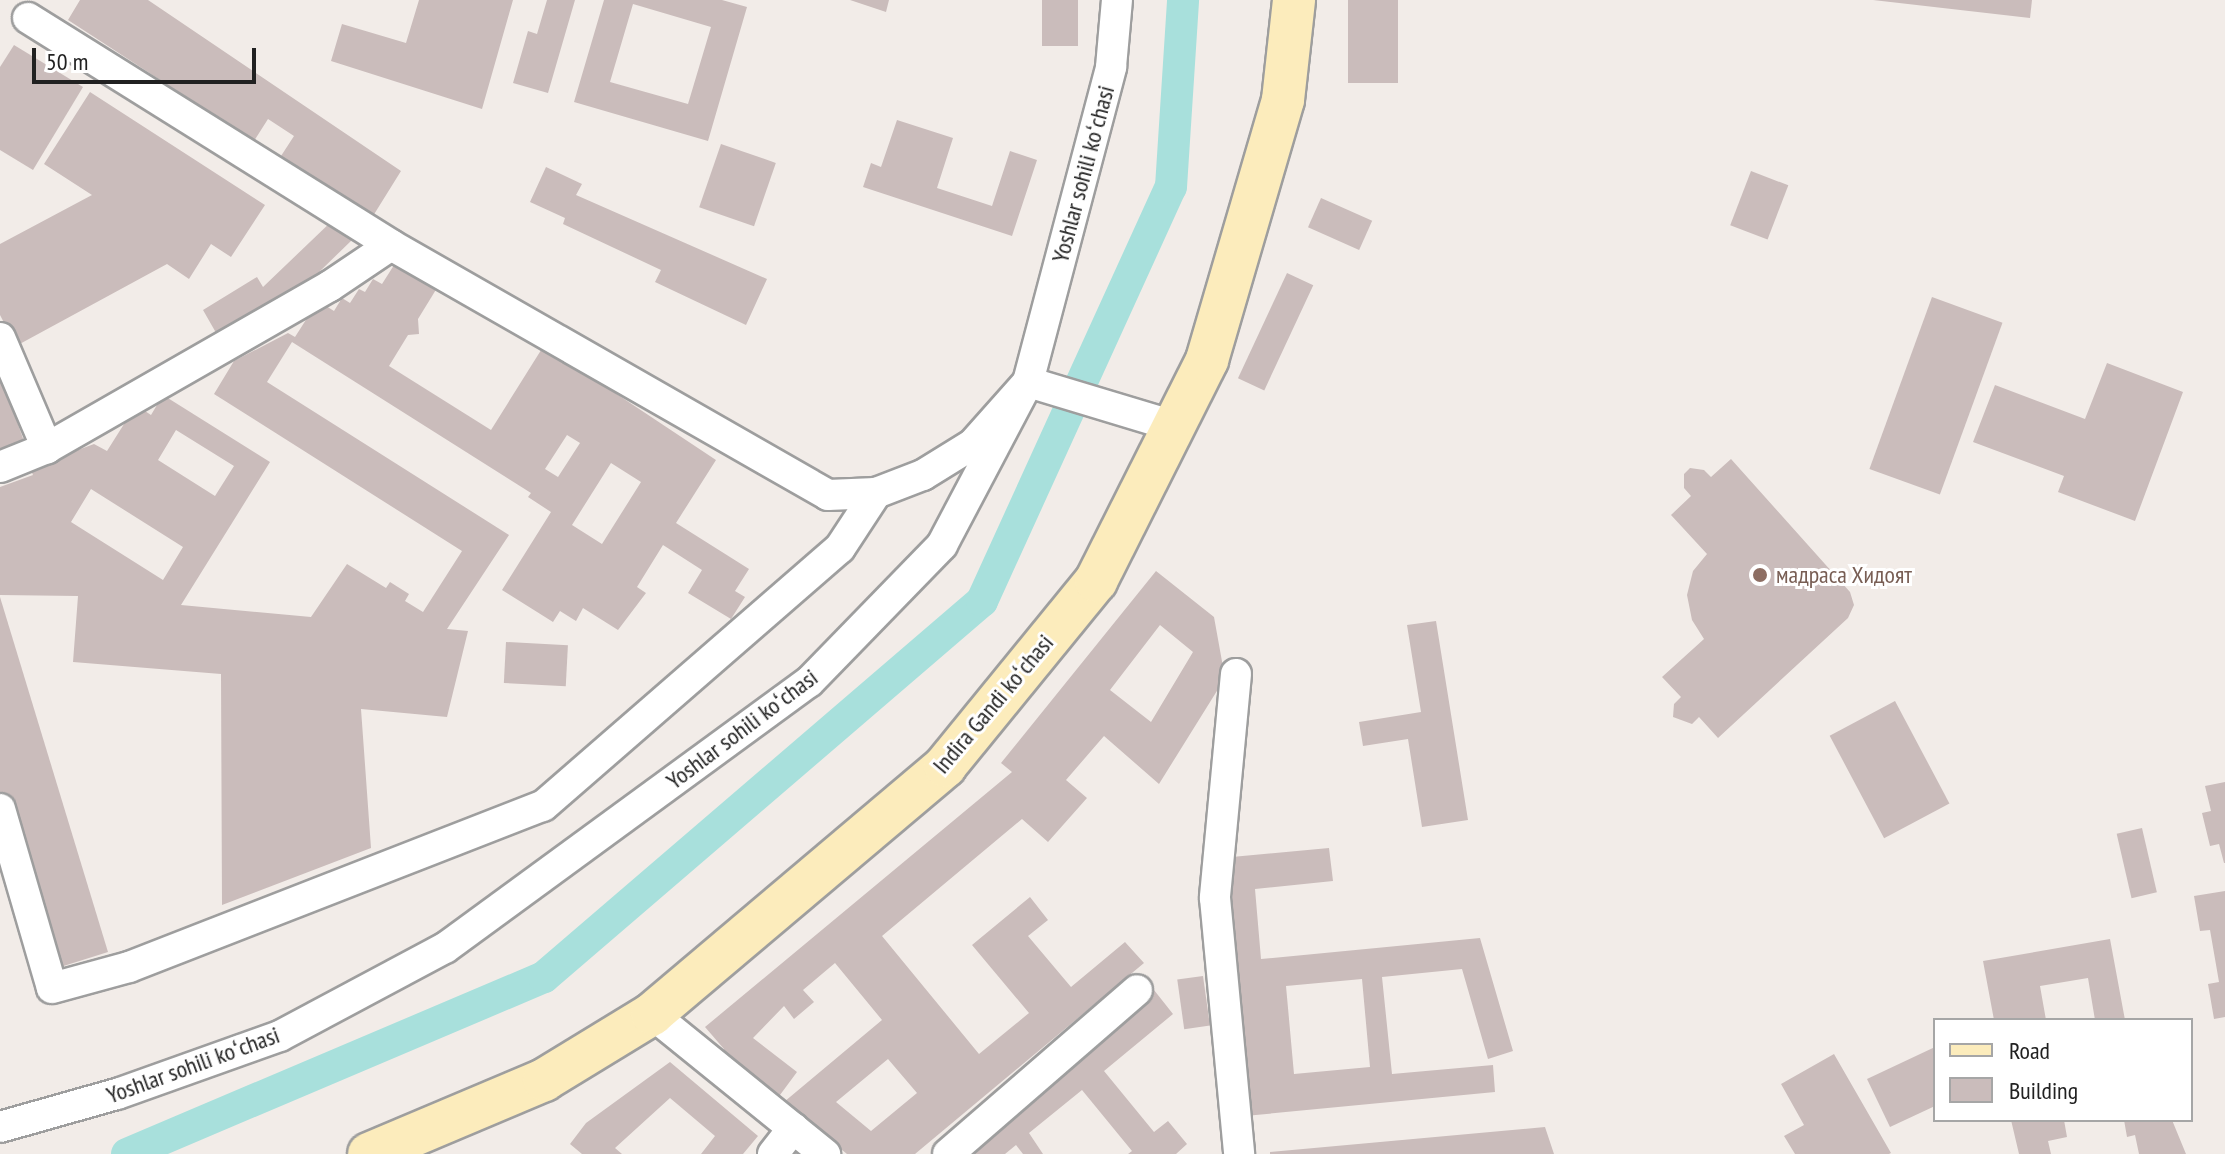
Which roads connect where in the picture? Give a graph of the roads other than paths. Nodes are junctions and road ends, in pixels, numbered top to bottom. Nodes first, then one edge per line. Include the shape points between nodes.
1 (1117, 0) edge
2 (1294, 0) edge
3 (28, 18) dead end
4 (391, 245) junction
5 (0, 338) edge
6 (1028, 382) junction
7 (1174, 426) junction
8 (47, 448) junction
9 (0, 467) edge
10 (876, 493) junction
11 (1236, 674) dead end
12 (0, 809) edge
13 (1137, 990) dead end
14 (652, 1014) junction
15 (0, 1127) edge
16 (793, 1128) junction
17 (369, 1154) edge
18 (773, 1154) edge
19 (825, 1154) edge
20 (948, 1154) edge
21 (1239, 1154) edge

1 - 6 street, Yoshlar sohili koʻchasi via 1111,67
2 - 7 street, Indira Gandi koʻchasi via 1283,100 1250,227 1207,360
3 - 4 street
4 - 8 street via 330,286
4 - 10 street via 828,495
5 - 8 street
6 - 7 street
6 - 10 street via 973,444 923,475
6 - 15 street, Yoshlar sohili koʻchasi via 942,545 809,682 458,939 280,1036 117,1094
7 - 14 street, Indira Gandi koʻchasi via 1096,581 945,766
8 - 9 street
10 - 12 street via 840,548 543,806 129,967 52,988
11 - 21 street via 1215,898
13 - 20 street
14 - 16 street
14 - 17 street, Indira Gandi koʻchasi via 544,1080
16 - 18 street
16 - 19 street

